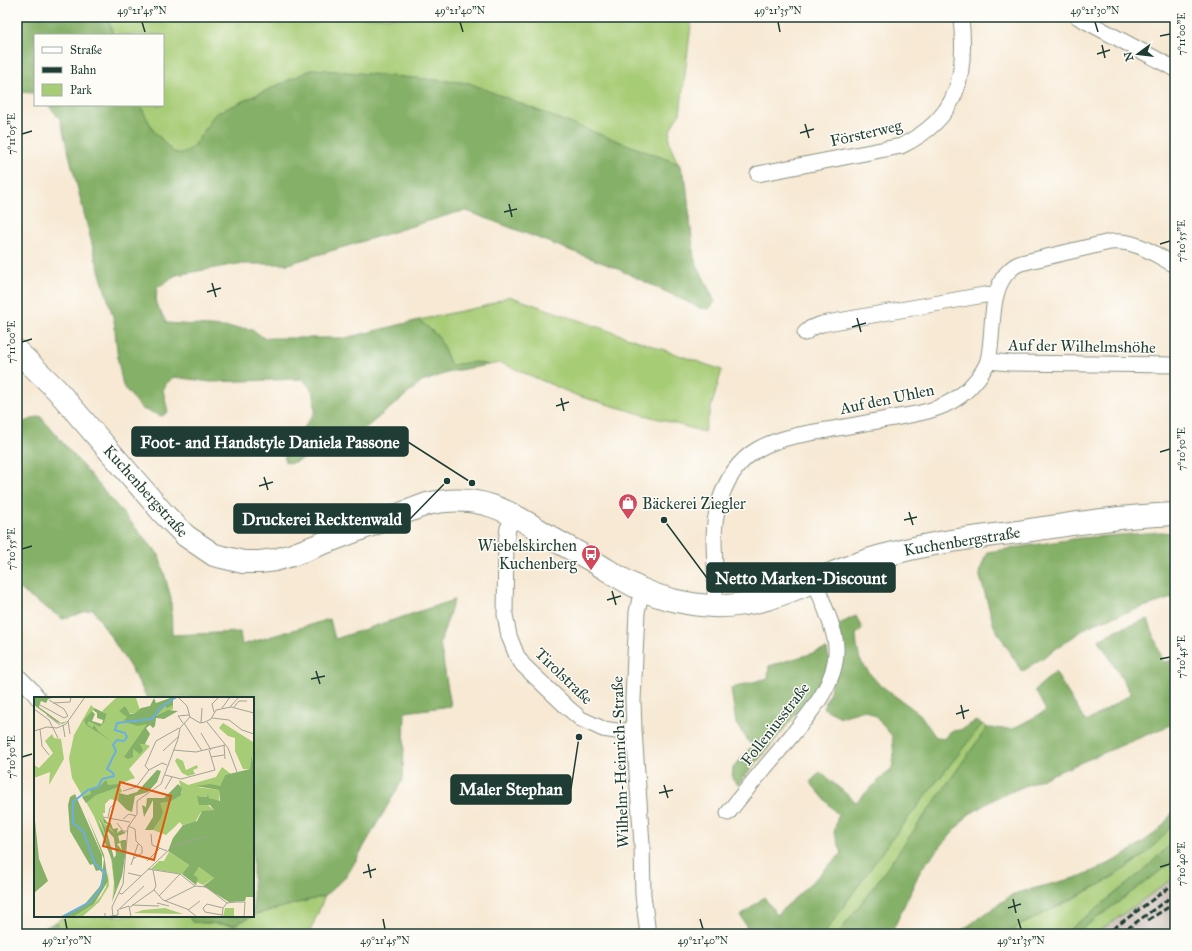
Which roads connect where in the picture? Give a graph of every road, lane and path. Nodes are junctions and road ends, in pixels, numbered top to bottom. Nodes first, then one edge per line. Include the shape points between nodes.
1 (961, 17) edge
2 (1078, 17) edge
3 (1175, 69) edge
4 (758, 174) dead end
5 (1175, 265) edge
6 (996, 296) junction
7 (806, 333) dead end
8 (17, 351) edge
9 (988, 361) junction
10 (1175, 365) edge
11 (1175, 514) edge
12 (516, 515) junction
13 (815, 581) junction
14 (642, 589) junction
15 (714, 606) junction
16 (17, 675) edge
17 (37, 697) edge
18 (634, 731) junction
19 (728, 813) dead end
20 (648, 934) edge

1 - 4 street, Försterweg via 962,64 958,83 947,111 926,132 901,146
2 - 3 street
5 - 6 street, Auf den Uhlen via 1134,244 1110,242 1021,262 1010,269 1001,281
6 - 7 street via 984,295 822,324
6 - 9 street, Auf den Uhlen
8 - 12 main road, Kuchenbergstraße via 56,389 163,513 186,536 214,555 243,562 275,560 409,510 442,501 479,502
9 - 10 street, Auf der Wilhelmshöhe
9 - 15 street, Auf den Uhlen via 966,390 943,407 923,413 803,434 778,440 754,451 735,468 717,508
11 - 13 main road, Kuchenbergstraße via 1097,520 916,547 869,560
12 - 14 main road, Kuchenbergstraße
12 - 18 street, Tirolstraße via 508,528 506,543 505,615 509,636 517,656 581,719 603,729
13 - 15 main road, Kuchenbergstraße via 777,597 751,604
13 - 19 street, Folleniusstraße via 836,646 834,669 812,709
14 - 15 main road, Kuchenbergstraße via 668,598
14 - 18 street, Wilhelm-Heinrich-Straße via 636,628
16 - 17 street
18 - 20 street, Wilhelm-Heinrich-Straße via 643,895

